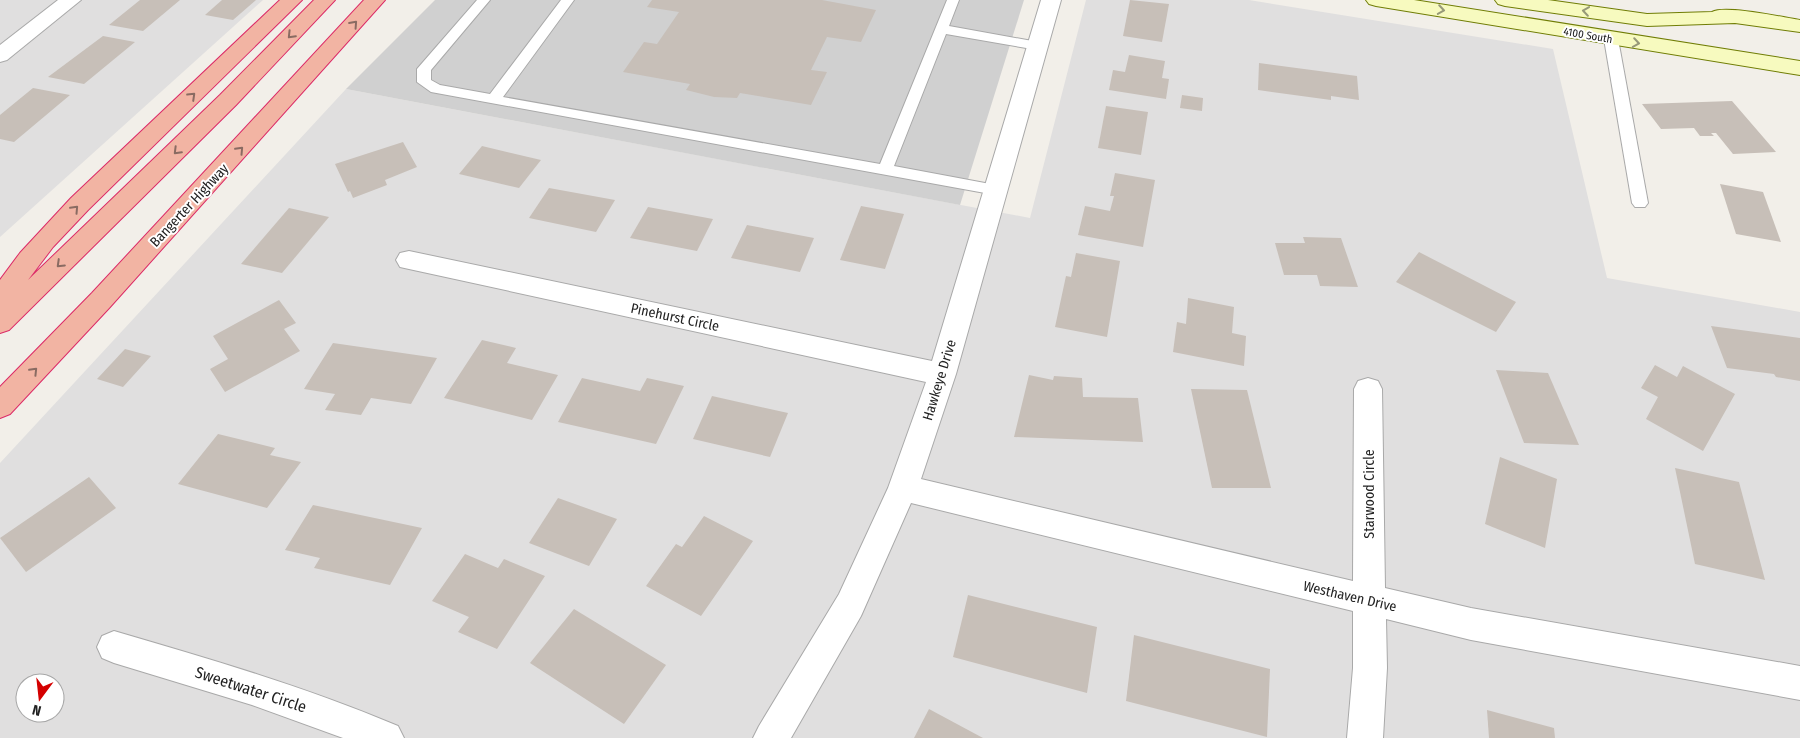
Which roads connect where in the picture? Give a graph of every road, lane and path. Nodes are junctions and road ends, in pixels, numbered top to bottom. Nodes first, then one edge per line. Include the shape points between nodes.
1 (71, 0) edge
2 (292, 0) edge
3 (325, 0) edge
4 (376, 0) edge
5 (484, 0) edge
6 (568, 0) edge
7 (953, 0) edge
8 (1052, 0) edge
9 (1376, 0) edge
10 (1505, 0) edge
11 (1615, 0) edge
12 (1739, 18) junction
13 (1800, 26) edge
14 (941, 29) junction
15 (1611, 39) junction
16 (1038, 46) junction
17 (0, 55) edge
18 (1799, 70) edge
19 (494, 99) junction
20 (885, 170) junction
21 (996, 190) junction
22 (1640, 203) dead end
23 (409, 260) dead end
24 (0, 301) edge
25 (0, 323) edge
26 (942, 374) junction
27 (1368, 388) dead end
28 (0, 406) edge
29 (904, 488) junction
30 (1369, 600) junction
31 (114, 647) dead end
32 (1800, 683) edge
33 (386, 738) edge
34 (771, 738) edge
35 (1365, 738) edge

1 - 17 street
24 -> 2 highway via 47,238 84,199
3 -> 25 highway via 228,100
28 -> 4 highway, Bangerter Highway
5 - 19 lane via 424,69 424,82 436,89
6 - 19 lane
7 - 14 lane
8 - 16 street, Hawkeye Drive
9 -> 15 main road, 4100 South
12 -> 10 main road via 1647,20
11 - 12 main road
12 - 13 main road
14 - 16 lane
14 - 20 lane
15 -> 18 main road, 4100 South
15 - 22 lane
16 - 21 street, Hawkeye Drive
19 - 20 lane
20 - 21 lane
21 - 26 street, Hawkeye Drive
23 - 26 street, Pinehurst Circle
26 - 29 street, Hawkeye Drive
27 - 30 street, Starwood Circle
29 - 30 street, Westhaven Drive
29 - 34 street, Hawkeye Drive via 850,605
30 - 32 street, Westhaven Drive via 1547,640 1686,661
30 - 35 street, Starwood Circle via 1370,668
31 - 33 street, Sweetwater Circle via 281,698

